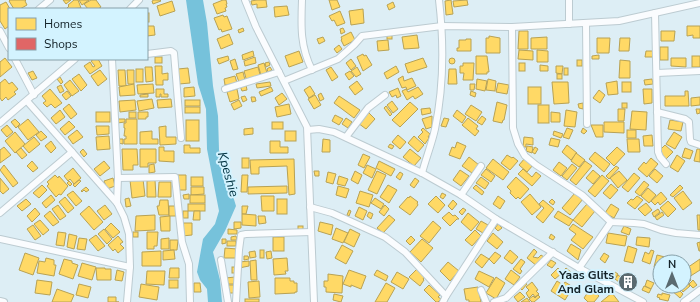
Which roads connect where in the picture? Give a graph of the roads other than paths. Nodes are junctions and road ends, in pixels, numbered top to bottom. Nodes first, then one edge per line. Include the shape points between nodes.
1 (50, 0) edge
2 (139, 0) edge
3 (245, 0) edge
4 (302, 0) edge
5 (439, 0) edge
6 (569, 0) edge
7 (700, 3) edge
8 (41, 8) edge
9 (131, 8) edge
10 (655, 13) junction
11 (586, 23) junction
12 (569, 24) junction
13 (442, 26) junction
14 (512, 27) junction
15 (0, 31) edge
16 (5, 39) edge
17 (148, 54) edge
18 (16, 60) edge
19 (74, 60) edge
20 (112, 60) edge
21 (312, 70) junction
22 (700, 71) edge
23 (279, 72) junction
24 (656, 73) junction
25 (284, 81) junction
26 (225, 89) dead end
27 (34, 95) junction
28 (385, 95) dead end
29 (27, 101) junction
30 (657, 112) junction
31 (0, 123) edge
32 (587, 124) dead end
33 (308, 130) junction
34 (346, 137) junction
35 (181, 138) dead end
36 (700, 145) edge
37 (72, 152) junction
38 (666, 164) dead end
39 (481, 166) dead end
40 (422, 172) junction
41 (118, 178) junction
42 (461, 195) junction
43 (116, 203) junction
44 (310, 207) junction
45 (0, 212) edge
46 (496, 219) junction
47 (611, 222) junction
48 (311, 232) junction
49 (700, 235) edge
50 (0, 239) edge
51 (553, 252) junction
52 (221, 260) dead end
53 (130, 267) junction
54 (579, 268) junction
55 (481, 290) dead end
56 (700, 290) edge
57 (444, 299) edge
58 (0, 300) edge
59 (314, 301) edge
60 (4, 302) edge
61 (127, 302) edge
62 (190, 302) edge
63 (228, 302) edge
64 (236, 302) edge
65 (322, 302) edge
66 (486, 302) edge
67 (494, 302) edge
68 (643, 302) edge
69 (684, 302) edge

1 - 8 street
2 - 9 street
3 - 23 street
4 - 21 street via 301,21 305,57
5 - 13 street
6 - 12 street
7 - 10 street
10 - 11 street via 619,21
10 - 24 street
11 - 12 street
11 - 32 street
12 - 14 street
13 - 14 street
13 - 21 street via 362,36 338,59
13 - 40 street via 442,84 435,129
14 - 47 street via 512,128 518,144 525,156 582,195
15 - 16 street
17 - 35 street via 171,51 174,53
18 - 27 street
19 - 27 street
20 - 41 street
21 - 25 street
22 - 24 street
23 - 25 street
23 - 26 street
24 - 30 street
25 - 33 street
27 - 29 street
28 - 34 street via 368,108
29 - 31 street
29 - 37 street
30 - 36 street via 689,122 691,142
30 - 38 street via 658,152
33 - 34 street via 326,129
33 - 44 street
34 - 40 street
37 - 43 street
37 - 45 street
39 - 42 street
40 - 42 street
41 - 43 street
41 - 62 street via 174,177 182,242 189,264
42 - 46 street
43 - 53 street via 129,234
44 - 48 street
44 - 57 street via 332,213 385,237 405,252
46 - 51 street
46 - 57 street
47 - 49 street via 634,223 669,232
47 - 54 street
48 - 59 street
48 - 64 street via 241,235
50 - 53 street
51 - 54 street
51 - 67 street via 506,298
52 - 63 street
53 - 61 street
54 - 68 street
55 - 66 street
56 - 69 street
58 - 60 street
59 - 65 street

